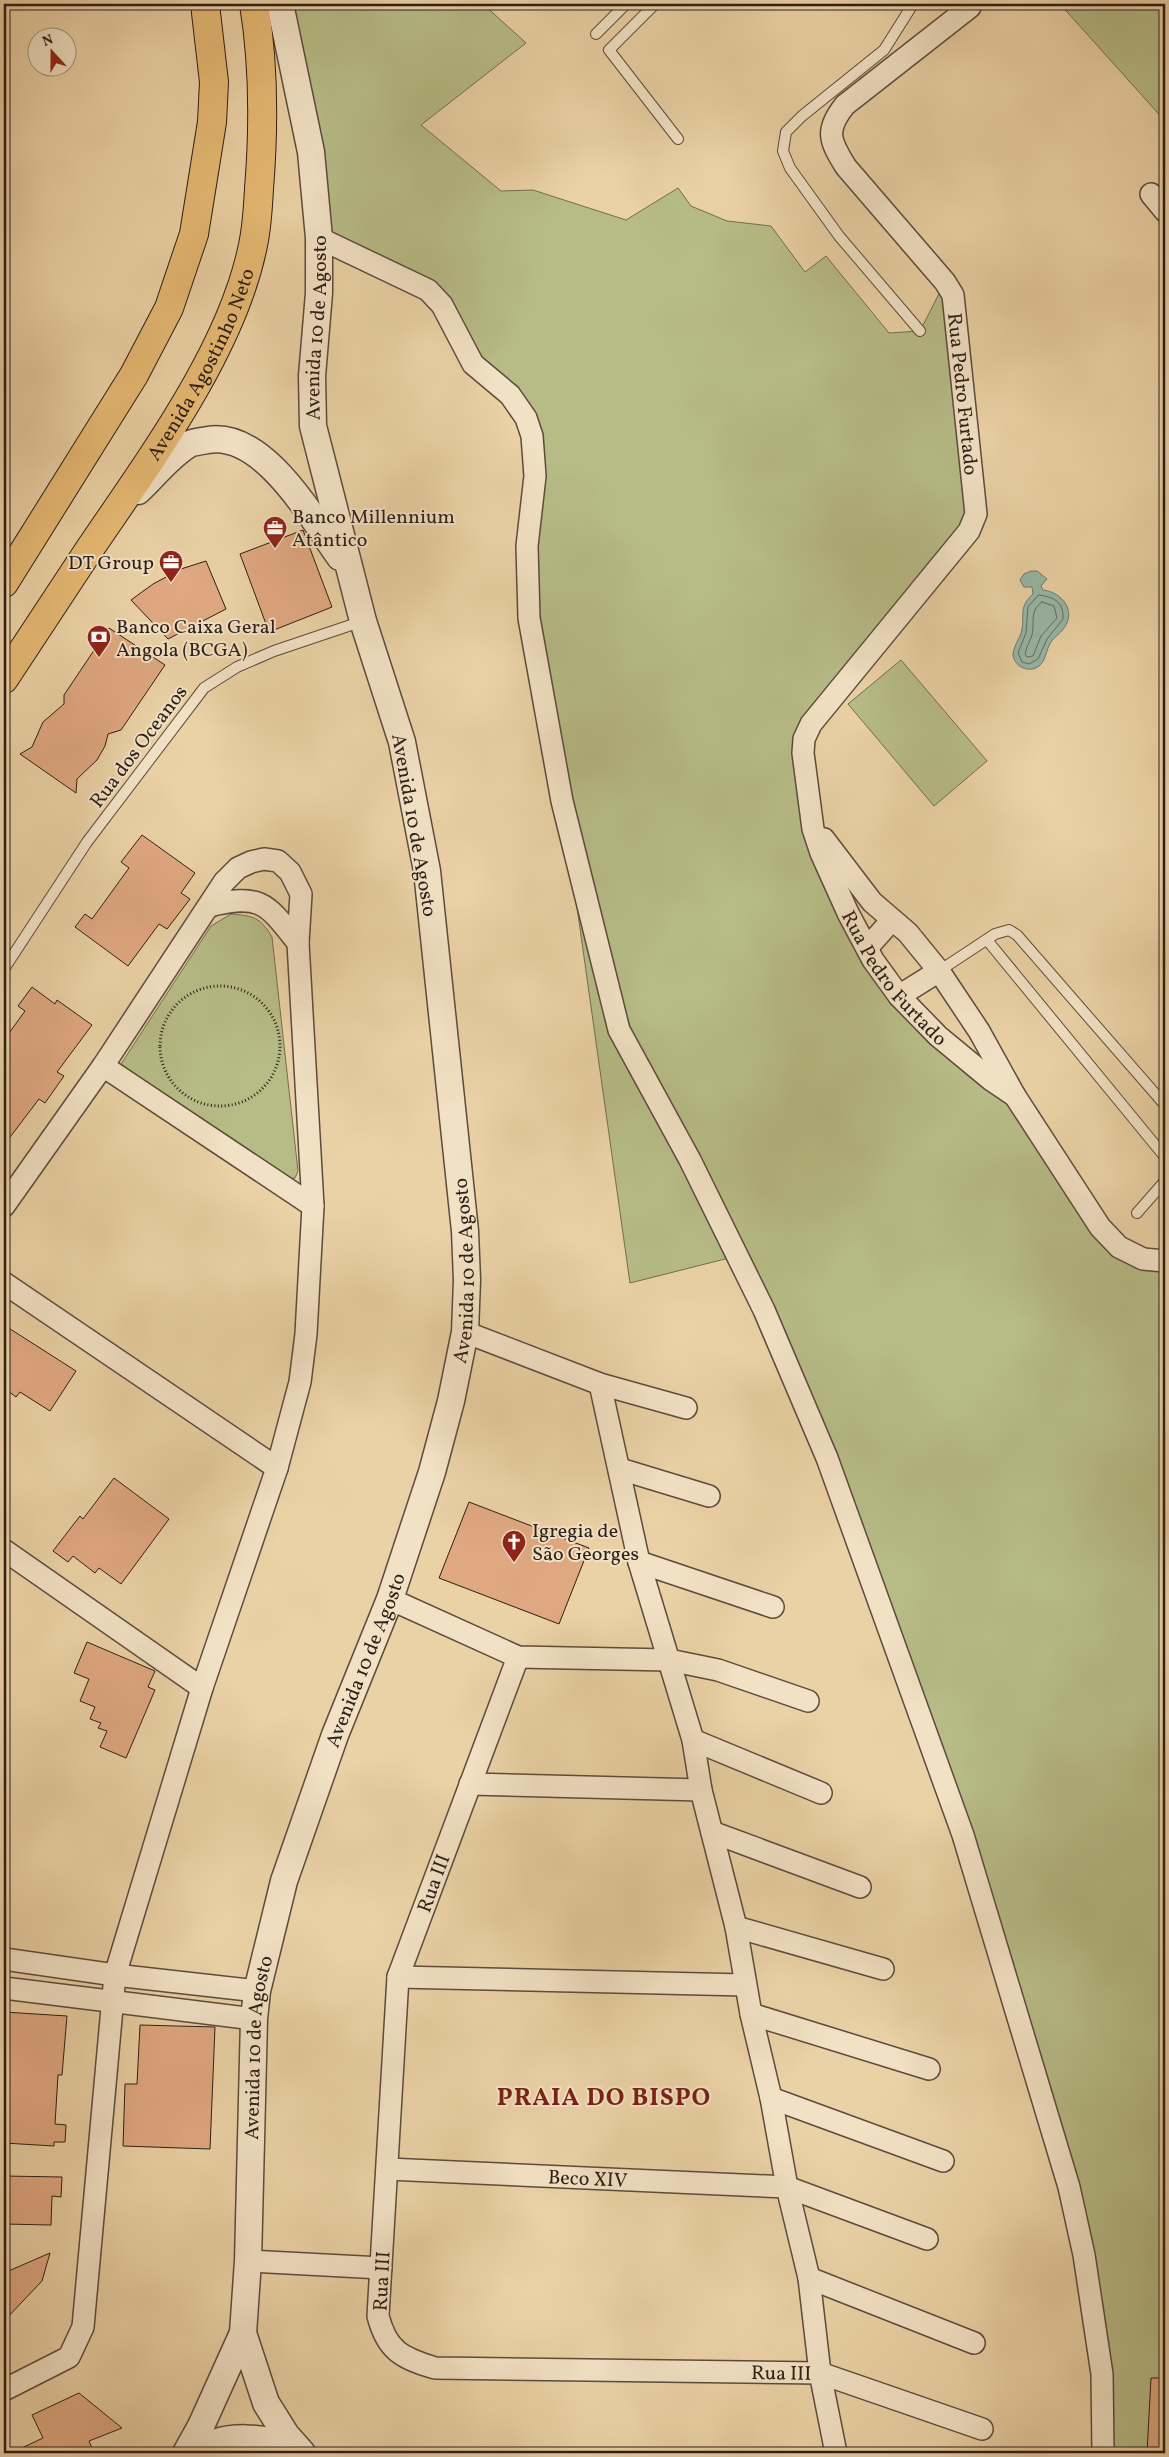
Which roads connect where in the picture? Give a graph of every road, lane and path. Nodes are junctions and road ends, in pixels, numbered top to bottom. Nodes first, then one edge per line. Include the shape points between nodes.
1 (205, 4) edge
2 (254, 4) edge
3 (280, 4) edge
4 (626, 4) edge
5 (655, 4) edge
6 (913, 4) edge
7 (969, 5) edge
8 (596, 34) dead end
9 (678, 138) dead end
10 (1151, 194) dead end
11 (1165, 211) edge
12 (319, 238) junction
13 (920, 331) dead end
14 (118, 510) junction
15 (348, 568) junction
16 (4, 583) edge
17 (363, 622) junction
18 (4, 679) edge
19 (813, 829) junction
20 (209, 906) junction
21 (892, 920) junction
22 (987, 940) junction
23 (298, 944) junction
24 (867, 948) junction
25 (4, 969) edge
26 (939, 971) junction
27 (899, 996) junction
28 (103, 1066) junction
29 (171, 1082) joint
30 (1014, 1096) junction
31 (1165, 1105) edge
32 (1165, 1157) edge
33 (1165, 1181) edge
34 (4, 1206) edge
35 (313, 1206) junction
36 (1137, 1213) dead end
37 (1165, 1260) edge
38 (4, 1283) edge
39 (465, 1332) junction
40 (600, 1384) junction
41 (686, 1408) dead end
42 (277, 1468) junction
43 (620, 1469) junction
44 (709, 1496) dead end
45 (4, 1550) edge
46 (639, 1562) junction
47 (390, 1599) junction
48 (774, 1607) dead end
49 (518, 1657) junction
50 (670, 1660) junction
51 (202, 1688) junction
52 (808, 1701) dead end
53 (693, 1740) junction
54 (470, 1784) junction
55 (701, 1790) junction
56 (820, 1793) dead end
57 (712, 1832) junction
58 (860, 1887) dead end
59 (736, 1927) junction
60 (4, 1959) edge
61 (883, 1969) dead end
62 (115, 1975) junction
63 (398, 1977) junction
64 (745, 1985) junction
65 (4, 1988) edge
66 (257, 1991) junction
67 (111, 2000) junction
68 (751, 2014) junction
69 (254, 2019) junction
70 (929, 2069) dead end
71 (771, 2098) junction
72 (943, 2161) dead end
73 (388, 2169) junction
74 (787, 2187) junction
75 (927, 2238) dead end
76 (248, 2261) junction
77 (381, 2268) junction
78 (809, 2278) junction
79 (243, 2333) junction
80 (974, 2343) dead end
81 (820, 2373) junction
82 (4, 2390) edge
83 (982, 2429) dead end
84 (186, 2453) edge
85 (197, 2453) edge
86 (296, 2453) edge
87 (302, 2453) edge
88 (836, 2453) edge
89 (1102, 2453) edge

1 - 16 main road via 214,82 212,122 194,234 181,277 153,342 134,375
2 - 14 main road, Avenida Agostinho Neto via 261,62 263,146 253,245 226,328 212,356
3 - 12 street, Avenida 10 de Agosto via 311,152
4 - 8 lane
5 - 9 lane via 610,50
6 - 13 lane via 884,50 786,132 783,151 790,168 839,236
7 - 19 street, Rua Pedro Furtado via 846,105 833,120 830,135 846,167 945,282 953,296 976,514 969,531 811,724 804,739 803,753
10 - 11 street
12 - 15 street, Avenida 10 de Agosto via 319,293 312,376 313,426
12 - 89 street via 428,290 442,305 474,364 510,395 526,418 532,436 535,476 527,546 529,618 562,801 619,1030 690,1160 764,1310 827,1458 963,1834 1069,2187 1084,2255 1102,2374
14 - 15 street via 165,463 191,443 215,439 243,444 275,469
14 - 18 main road, Avenida Agostinho Neto
15 - 17 street, Avenida 10 de Agosto
17 - 25 lane, Rua dos Oceanos via 237,666 204,688 87,842
17 - 39 street, Avenida 10 de Agosto via 402,742 427,871 465,1230 468,1280
19 - 21 street, Rua Pedro Furtado via 837,854 872,902
19 - 24 street, Rua Pedro Furtado via 821,853
20 - 23 street via 236,899 265,906
20 - 23 street via 224,882 238,868 264,859 278,861 290,872 302,894
20 - 28 street
21 - 24 street
21 - 26 street, Rua Pedro Furtado via 908,933
22 - 26 lane
22 - 31 lane via 1008,930 1017,934
22 - 32 lane
23 - 35 street
24 - 27 street, Rua Pedro Furtado
26 - 27 street
26 - 30 street, Rua Pedro Furtado via 979,1031
27 - 30 street, Rua Pedro Furtado via 961,1056
28 - 34 street
28 - 35 street
29 - 29 path via 161,1064 159,1043 164,1022 176,1005 193,992 213,986 234,988 254,996 269,1010 278,1029 280,1050 276,1071 264,1088 247,1101 226,1107 205,1106 186,1097
30 - 37 street, Rua Pedro Furtado via 1106,1234 1119,1247 1143,1259
33 - 36 lane
35 - 42 street via 300,1382
38 - 42 street
39 - 40 street
39 - 47 street, Avenida 10 de Agosto via 432,1472
40 - 41 street
40 - 43 street
42 - 51 street
43 - 44 street
43 - 46 street
45 - 51 street
46 - 48 street
46 - 50 street
47 - 49 street
47 - 66 street, Avenida 10 de Agosto via 335,1735 284,1881
49 - 50 street
49 - 54 street, Rua III
50 - 52 street via 718,1670
50 - 53 street
51 - 62 street
53 - 55 street
53 - 56 street
54 - 55 street
54 - 63 street, Rua III
55 - 57 street
57 - 58 street
57 - 59 street
59 - 61 street
59 - 64 street
60 - 62 street
62 - 66 street
62 - 67 street
63 - 64 street
63 - 73 street, Rua III
64 - 68 street
65 - 67 street
66 - 69 street, Avenida 10 de Agosto
67 - 69 street
67 - 82 street via 84,2327 69,2357
68 - 70 street
68 - 71 street
69 - 76 street, Avenida 10 de Agosto
71 - 72 street
71 - 74 street
73 - 74 street, Beco XIV
73 - 77 street, Rua III
74 - 75 street, Beco XIV
74 - 78 street
76 - 77 street
76 - 79 street, Avenida 10 de Agosto
77 - 81 street, Rua III via 378,2316 382,2331 396,2352 435,2368
78 - 80 street
78 - 81 street
79 - 84 street, Avenida 10 de Agosto via 202,2426
79 - 87 street via 266,2403
81 - 83 street, Rua III
81 - 88 street
85 - 86 street via 228,2440 258,2438

